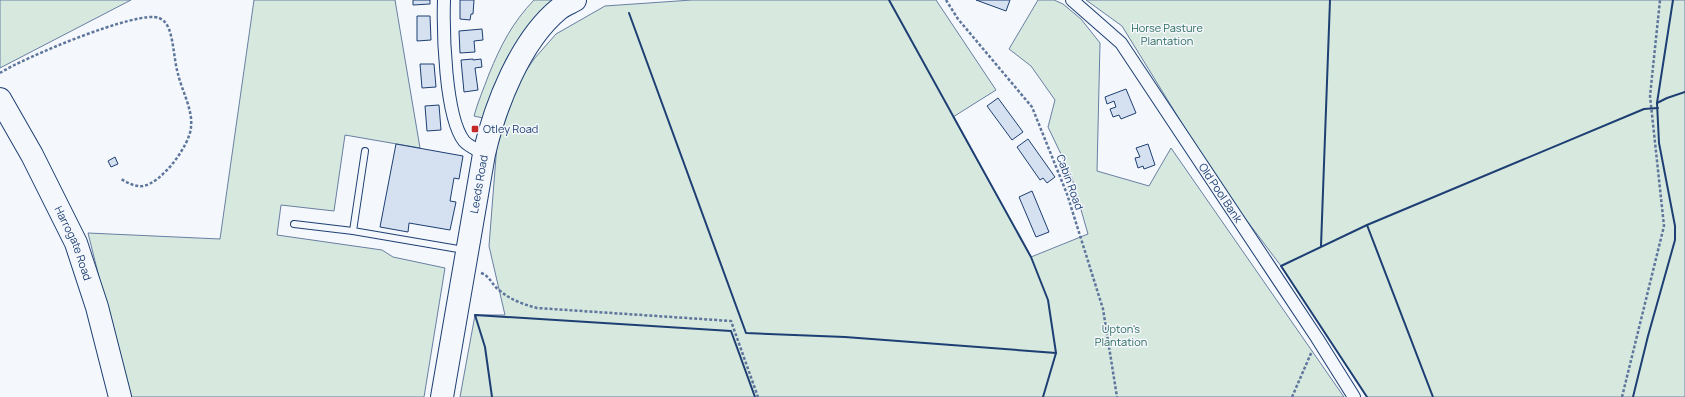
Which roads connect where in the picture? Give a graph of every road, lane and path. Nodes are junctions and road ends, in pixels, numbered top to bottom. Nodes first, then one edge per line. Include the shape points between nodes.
1 (444, 0) edge
2 (576, 0) edge
3 (946, 0) edge
4 (1072, 0) edge
5 (1660, 0) edge
6 (0, 73) edge
7 (0, 100) edge
8 (365, 151) dead end
9 (484, 154) junction
10 (121, 179) dead end
11 (294, 224) dead end
12 (353, 231) junction
13 (466, 261) junction
14 (1317, 338) junction
15 (120, 397) edge
16 (442, 397) edge
17 (758, 397) edge
18 (1117, 397) edge
19 (1292, 397) edge
20 (1354, 397) edge
21 (1622, 397) edge

1 - 9 street via 444,29 452,114 464,141
2 - 9 highway, Leeds Road via 560,8 526,50 500,98
3 - 18 path, Cabin Road via 958,19 1032,107 1067,194 1103,309
4 - 14 street, Old Pool Bank via 1121,42
5 - 21 path via 1650,96 1664,226
6 - 10 path via 36,54 96,32 151,17 158,17 164,21 169,29 189,110 190,137 152,183 136,186
7 - 15 highway, Harrogate Road via 32,155 76,243 97,307
8 - 12 lane
9 - 13 highway, Leeds Road
11 - 12 lane
12 - 13 lane
13 - 16 highway, Leeds Road
13 - 17 path via 506,296 518,303 536,308 731,321
14 - 19 path
14 - 20 street, Old Pool Bank

